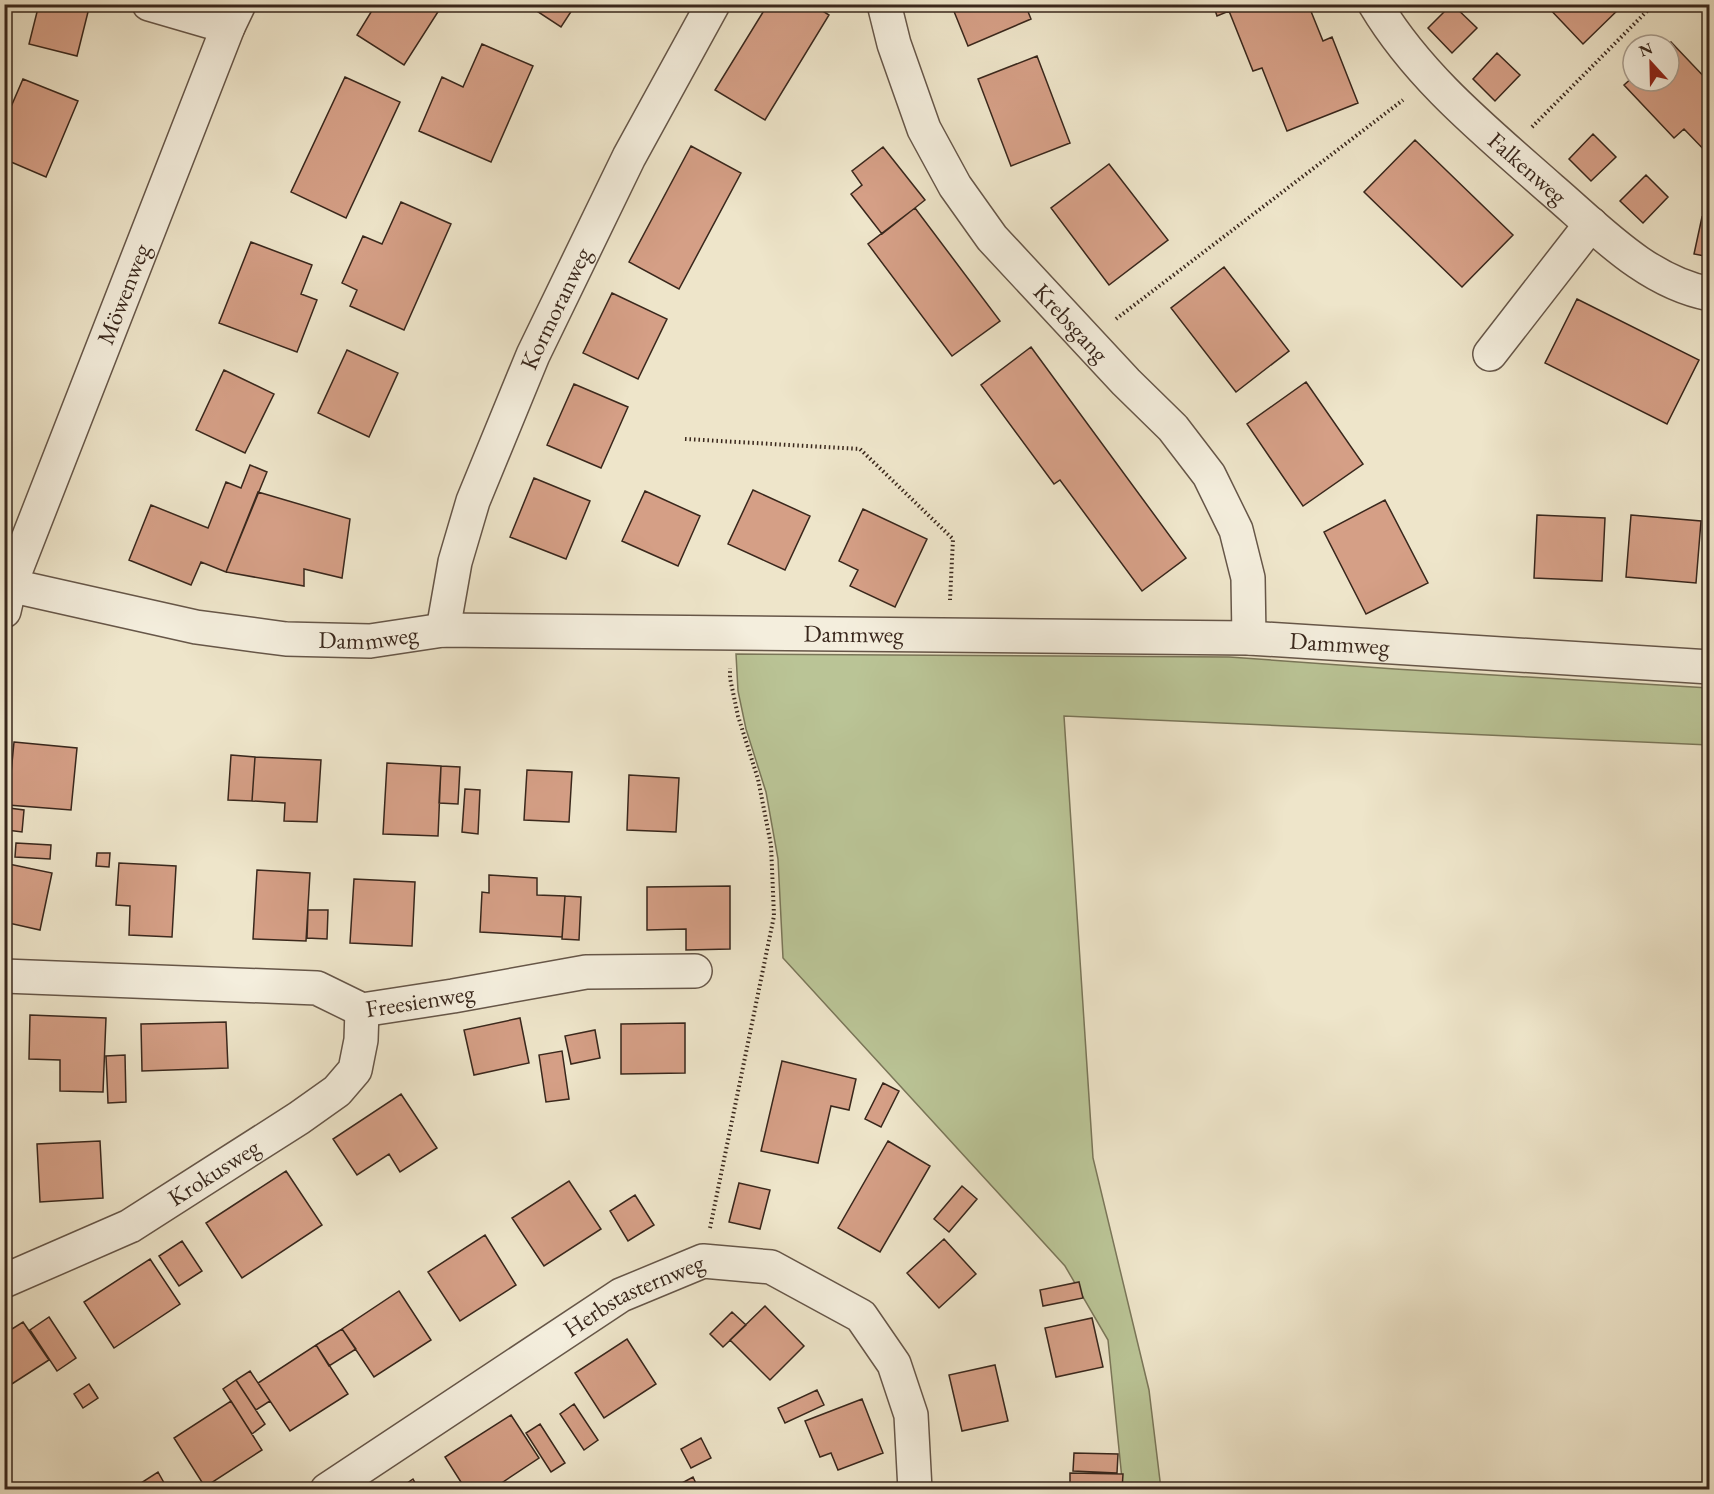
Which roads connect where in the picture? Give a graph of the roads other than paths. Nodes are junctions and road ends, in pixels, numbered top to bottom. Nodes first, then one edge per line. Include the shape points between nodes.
1 (149, 4) edge
2 (713, 4) edge
3 (884, 4) edge
4 (1375, 4) edge
5 (234, 16) edge
6 (1592, 224) junction
7 (1710, 294) edge
8 (1490, 354) dead end
9 (6, 594) edge
10 (443, 630) junction
11 (1249, 638) junction
12 (1710, 667) edge
13 (695, 971) dead end
14 (4, 976) edge
15 (362, 1010) junction
16 (4, 1281) edge
17 (327, 1490) edge
18 (915, 1490) edge

1 - 5 street
2 - 10 street, Kormoranweg via 629,157 532,355 473,501 454,562
3 - 11 street, Krebsgang via 924,129 955,186 992,238 1173,428 1209,475 1236,530 1248,578
4 - 6 street, Falkenweg via 1431,79
5 - 9 street, Möwenweg
6 - 7 street, Falkenweg via 1630,257 1665,278
6 - 8 street
9 - 10 street, Dammweg via 285,639 370,641
10 - 11 street, Dammweg
11 - 12 street, Dammweg
13 - 15 street, Freesienweg via 586,972
14 - 15 street, Freesienweg via 317,988
15 - 16 street, Krokusweg via 355,1070 337,1091 130,1226
17 - 18 street, Herbstasternweg via 621,1295 703,1261 771,1267 861,1316 894,1364 911,1415

